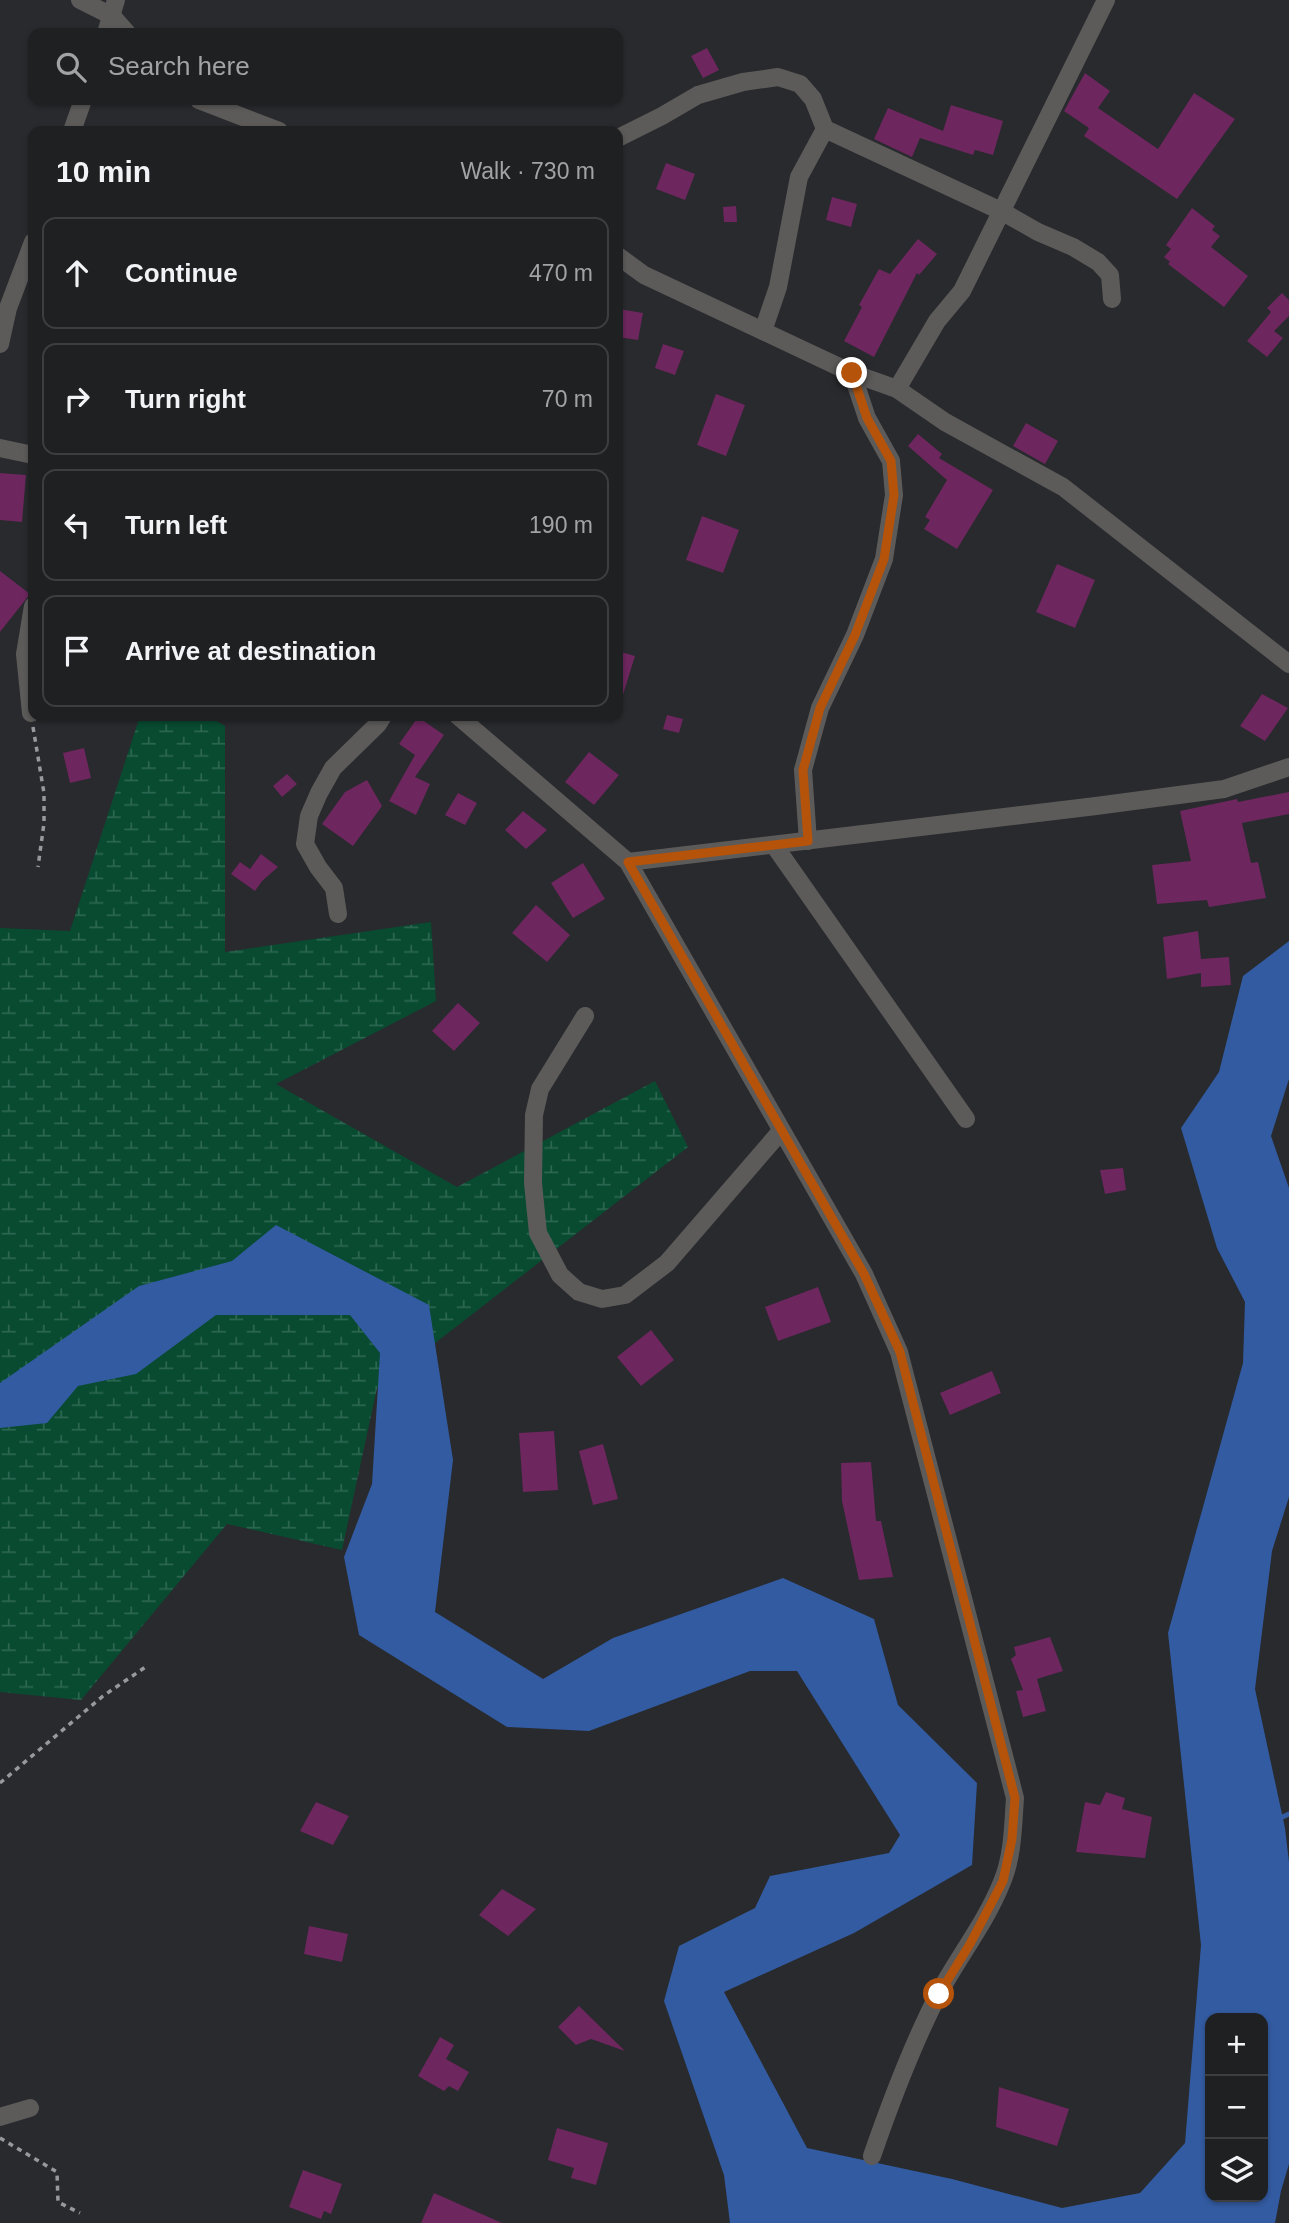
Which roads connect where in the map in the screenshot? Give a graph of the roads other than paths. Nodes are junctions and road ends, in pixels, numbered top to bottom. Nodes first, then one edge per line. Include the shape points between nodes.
1 (80, 0) edge
2 (1105, 0) edge
3 (111, 17) edge
4 (81, 105) edge
5 (208, 105) edge
6 (74, 126) edge
7 (265, 126) edge
8 (825, 129) junction
9 (623, 136) edge
10 (1001, 211) junction
11 (28, 260) edge
12 (623, 260) edge
13 (1112, 299) dead end
14 (763, 331) junction
15 (0, 344) edge
16 (852, 373) junction
17 (897, 389) junction
18 (0, 448) edge
19 (28, 453) edge
20 (28, 636) edge
21 (1289, 664) edge
22 (28, 679) edge
23 (380, 721) edge
24 (464, 721) edge
25 (1289, 767) edge
26 (808, 841) junction
27 (774, 845) junction
28 (628, 862) junction
29 (338, 914) dead end
30 (585, 1016) dead end
31 (966, 1119) dead end
32 (781, 1131) junction
33 (30, 2108) dead end
34 (0, 2117) edge
35 (872, 2156) dead end

1 - 3 street
2 - 10 street
4 - 6 street
5 - 7 street
8 - 9 street via 813,99 800,84 778,77 698,95
8 - 10 street
8 - 14 street via 799,177 778,287
10 - 13 street via 1098,262 1110,275
10 - 17 street via 961,291 937,321
11 - 15 street via 8,308
12 - 14 street via 644,275
14 - 16 street
16 - 17 street
16 - 26 street via 867,418 891,461 894,495 884,559 820,708 803,770
17 - 21 street via 956,429 1063,487
18 - 19 street
20 - 22 street
23 - 29 street via 334,768 309,816 305,844 334,888
24 - 28 street
25 - 26 street via 1224,789
26 - 27 street
27 - 28 street
27 - 31 street
28 - 32 street
30 - 32 street via 540,1089 534,1115 538,1233 560,1275 579,1292 601,1298 625,1295 667,1263
32 - 35 street via 864,1274 900,1352 1015,1798 1003,1881 939,1994 905,2066
33 - 34 street

